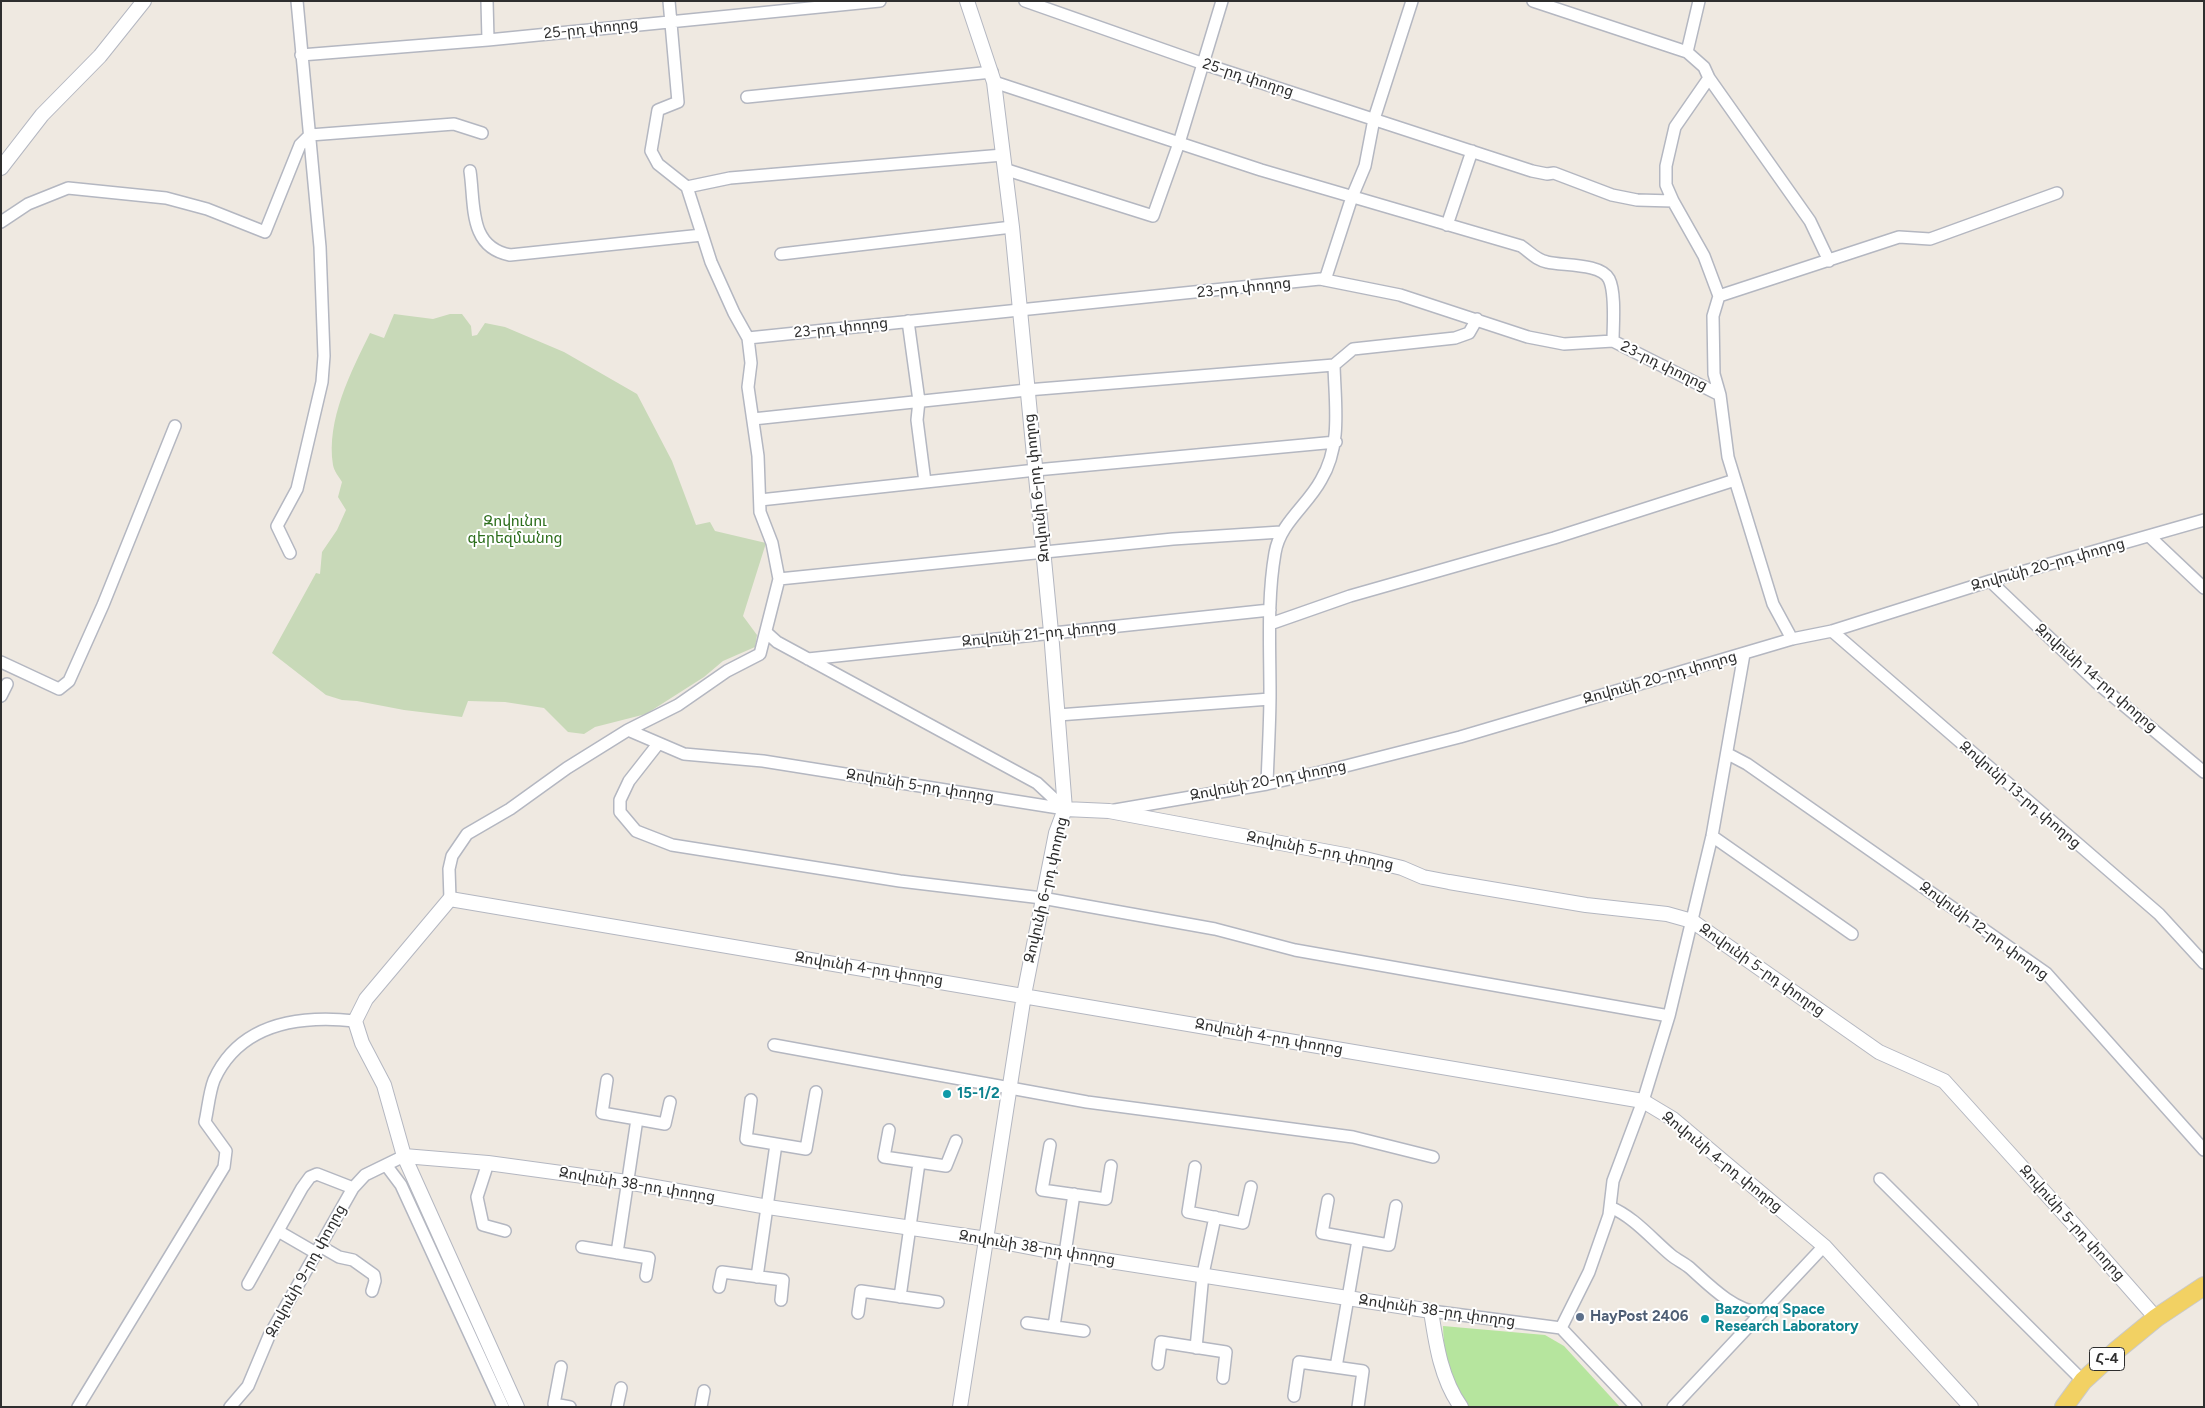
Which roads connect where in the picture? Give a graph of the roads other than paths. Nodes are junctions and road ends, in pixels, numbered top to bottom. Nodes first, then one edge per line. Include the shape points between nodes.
1 (144, 1) edge
2 (297, 1) edge
3 (487, 1) edge
4 (669, 1) edge
5 (880, 1) edge
6 (967, 1) edge
7 (1024, 1) edge
8 (1222, 1) edge
9 (1412, 1) edge
10 (1533, 1) edge
11 (1699, 1) edge
12 (671, 20) junction
13 (488, 40) junction
14 (1687, 52) junction
15 (301, 55) junction
16 (1204, 64) junction
17 (993, 77) junction
18 (1709, 78) junction
19 (746, 97) dead end
20 (1374, 119) junction
21 (482, 133) dead end
22 (310, 135) junction
23 (1179, 143) junction
24 (1472, 151) junction
25 (1003, 162) junction
26 (1, 168) edge
27 (470, 171) dead end
28 (687, 188) junction
29 (2057, 194) dead end
30 (1352, 197) junction
31 (1673, 201) junction
32 (1, 222) edge
33 (1447, 225) junction
34 (1012, 227) junction
35 (702, 235) junction
36 (781, 254) dead end
37 (1829, 261) junction
38 (1325, 280) junction
39 (1719, 296) junction
40 (1022, 310) junction
41 (1477, 319) junction
42 (908, 322) junction
43 (748, 338) junction
44 (1613, 341) junction
45 (1334, 365) junction
46 (1027, 390) junction
47 (1720, 394) junction
48 (919, 402) junction
49 (753, 419) junction
50 (175, 426) dead end
51 (1336, 442) junction
52 (1036, 470) junction
53 (1735, 480) junction
54 (925, 482) junction
55 (760, 500) junction
56 (2204, 520) edge
57 (1281, 532) junction
58 (2149, 536) junction
59 (1044, 551) junction
60 (290, 553) dead end
61 (779, 579) junction
62 (1990, 582) junction
63 (2204, 588) edge
64 (1270, 610) junction
65 (1270, 624) junction
66 (1832, 631) junction
67 (1051, 632) junction
68 (766, 633) junction
69 (1792, 639) junction
70 (1744, 654) junction
71 (808, 659) junction
72 (1, 662) edge
73 (7, 684) dead end
74 (1, 696) edge
75 (1270, 699) junction
76 (1058, 716) junction
77 (628, 730) junction
78 (658, 744) junction
79 (1728, 754) junction
80 (2204, 772) edge
81 (1266, 784) junction
82 (1065, 809) junction
83 (1109, 811) junction
84 (1712, 836) junction
85 (1042, 898) junction
86 (450, 899) junction
87 (1692, 921) junction
88 (1852, 934) dead end
89 (2204, 963) edge
90 (1024, 995) junction
91 (1669, 1016) junction
92 (355, 1020) junction
93 (774, 1046) dead end
94 (607, 1080) dead end
95 (1010, 1089) junction
96 (816, 1092) dead end
97 (751, 1100) dead end
98 (1643, 1101) junction
99 (670, 1102) dead end
100 (637, 1119) junction
101 (889, 1130) dead end
102 (956, 1141) dead end
103 (776, 1144) junction
104 (1050, 1145) dead end
105 (2204, 1150) edge
106 (404, 1156) junction
107 (1433, 1157) dead end
108 (488, 1163) junction
109 (919, 1163) junction
110 (386, 1165) junction
111 (1111, 1166) dead end
112 (1195, 1167) dead end
113 (1880, 1179) dead end
114 (627, 1182) junction
115 (1252, 1187) dead end
116 (353, 1188) junction
117 (1074, 1194) junction
118 (1328, 1200) dead end
119 (1396, 1206) dead end
120 (768, 1207) junction
121 (1610, 1207) junction
122 (1215, 1217) junction
123 (908, 1228) junction
124 (278, 1231) junction
125 (504, 1231) dead end
126 (987, 1239) junction
127 (1358, 1240) junction
128 (1824, 1246) junction
129 (582, 1247) dead end
130 (318, 1249) junction
131 (617, 1253) junction
132 (1065, 1254) junction
133 (1203, 1274) junction
134 (646, 1276) dead end
135 (757, 1277) junction
136 (248, 1284) dead end
137 (2204, 1286) edge
138 (719, 1287) dead end
139 (372, 1291) dead end
140 (900, 1297) junction
141 (1348, 1298) junction
142 (781, 1300) dead end
143 (938, 1302) dead end
144 (1431, 1311) junction
145 (858, 1313) dead end
146 (1761, 1313) junction
147 (2156, 1318) junction
148 (1028, 1323) dead end
149 (1054, 1326) junction
150 (1561, 1328) junction
151 (1084, 1331) dead end
152 (1196, 1348) junction
153 (1158, 1364) dead end
154 (561, 1367) dead end
155 (1336, 1367) junction
156 (1223, 1378) dead end
157 (2083, 1381) junction
158 (621, 1388) dead end
159 (704, 1391) dead end
160 (1294, 1396) dead end
161 (78, 1407) edge
162 (230, 1407) edge
163 (504, 1407) edge
164 (516, 1407) edge
165 (570, 1407) edge
166 (617, 1407) edge
167 (701, 1407) edge
168 (960, 1407) edge
169 (1358, 1407) edge
170 (1461, 1407) edge
171 (1636, 1407) edge
172 (1673, 1407) edge
173 (1971, 1407) edge
174 (2064, 1407) edge

1 - 26 street via 100,56 42,115
2 - 15 street
3 - 13 street
4 - 12 street
5 - 12 street, 25-րդ փողոց
6 - 17 street, Զովունի 6-րդ փողոց
7 - 16 street, 25-րդ փողոց
8 - 16 street
9 - 20 street
10 - 14 street
11 - 14 street
12 - 13 street, 25-րդ փողոց
12 - 28 street via 678,102 658,110 651,151 658,164
13 - 15 street, 25-րդ փողոց
14 - 18 street via 1704,67
15 - 22 street
16 - 20 street, 25-րդ փողոց
16 - 23 street
17 - 19 street
17 - 23 street
17 - 25 street, Զովունի 6-րդ փողոց
18 - 31 street via 1675,127 1666,166 1666,184
18 - 37 street via 1810,221
20 - 24 street, 25-րդ փողոց
20 - 30 street via 1365,166
21 - 22 street via 454,124
22 - 32 street via 300,145 265,232 207,209 166,198 68,188 28,204
22 - 60 street via 320,247 324,356 322,382 297,489 277,526
23 - 25 street via 1153,216
23 - 30 street
24 - 31 street, 25-րդ փողոց via 1532,171 1554,173 1612,195 1637,200
24 - 33 street
25 - 28 street via 730,178
25 - 34 street, Զովունի 6-րդ փողոց
27 - 35 street via 476,224 485,243 498,253 510,255
28 - 35 street
29 - 37 street via 1950,234 1930,239 1900,237
30 - 33 street
30 - 38 street
31 - 39 street via 1704,256
33 - 44 street via 1521,246 1532,256 1547,262 1579,265 1603,273 1609,278 1612,291
34 - 36 street
34 - 40 street, Զովունի 6-րդ փողոց
35 - 43 street via 720,283
37 - 39 street
38 - 40 street, 23-րդ փողոց
38 - 41 street, 23-րդ փողոց via 1400,295
39 - 47 street via 1713,316 1714,374
40 - 42 street, 23-րդ փողոց
40 - 46 street, Զովունի 6-րդ փողոց
41 - 44 street, 23-րդ փողոց via 1528,337 1564,344
41 - 45 street via 1469,334 1352,350
42 - 43 street, 23-րդ փողոց
42 - 48 street
43 - 49 street via 751,363 748,387
44 - 47 street, 23-րդ փողոց
45 - 46 street
45 - 51 street
46 - 48 street
46 - 52 street, Զովունի 6-րդ փողոց
47 - 53 street via 1728,457
48 - 49 street
48 - 54 street via 917,420
49 - 55 street
50 - 72 street via 69,681 59,689
51 - 52 street
51 - 57 street via 1321,481
52 - 54 street
52 - 59 street, Զովունի 6-րդ փողոց
53 - 65 street via 1554,538 1350,596
53 - 69 street via 1773,604
54 - 55 street
55 - 61 street via 760,512 772,543
56 - 58 street, Զովունի 20-րդ փողոց
57 - 59 street
57 - 64 street via 1275,552
58 - 62 street, Զովունի 20-րդ փողոց
58 - 63 street
59 - 61 street
59 - 67 street, Զովունի 6-րդ փողոց
61 - 68 street
62 - 66 street, Զովունի 20-րդ փողոց
62 - 80 street, Զովունի 14-րդ փողոց via 2090,676
64 - 65 street
64 - 67 street, Զովունի 21-րդ փողոց
65 - 75 street
66 - 69 street, Զովունի 20-րդ փողոց
66 - 89 street, Զովունի 13-րդ փողոց via 2159,914
67 - 71 street, Զովունի 21-րդ փողոց
67 - 76 street, Զովունի 6-րդ փողոց
68 - 71 street
68 - 77 street via 760,654 727,670 678,705
69 - 70 street, Զովունի 20-րդ փողոց
70 - 79 street
70 - 81 street, Զովունի 20-րդ փողոց via 1460,737
71 - 82 street via 1037,784
73 - 74 street
75 - 76 street
75 - 81 street
76 - 82 street, Զովունի 6-րդ փողոց
77 - 78 street, Զովունի 5-րդ փողոց
77 - 86 street via 467,834 452,856
78 - 82 street, Զովունի 5-րդ փողոց via 684,754 763,761
78 - 85 street via 629,781 620,800 620,812 636,832 643,835 672,845 706,851 900,881
79 - 84 street
79 - 105 street, Զովունի 12-րդ փողոց via 1747,764 2046,974
81 - 83 street, Զովունի 20-րդ փողոց
82 - 83 street, Զովունի 5-րդ փողոց
82 - 85 street, Զովունի 6-րդ փողոց via 1056,833
83 - 87 street, Զովունի 5-րդ փողոց via 1361,858 1423,877 1586,905 1667,914
84 - 87 street
84 - 88 street
85 - 90 street, Զովունի 6-րդ փողոց
85 - 91 street via 1215,929 1295,950
86 - 90 street, Զովունի 4-րդ փողոց
86 - 92 street via 366,999
87 - 91 street
87 - 147 street, Զովունի 5-րդ փողոց via 1879,1052 1944,1081
90 - 95 street, Զովունի 6-րդ փողոց
90 - 98 street, Զովունի 4-րդ փողոց
91 - 98 street
92 - 106 street via 362,1043 384,1085
92 - 161 street via 302,1019 262,1030 232,1051 214,1081 205,1122 226,1151 224,1167
93 - 95 street
94 - 100 street via 602,1113
95 - 107 street via 1353,1137
95 - 126 street, Զովունի 6-րդ փողոց
96 - 103 street via 806,1149
97 - 103 street via 746,1139
98 - 121 street via 1613,1181
98 - 128 street, Զովունի 4-րդ փողոց via 1673,1119
99 - 100 street via 665,1124
100 - 114 street
101 - 109 street via 884,1157
102 - 109 street via 946,1166
103 - 120 street
104 - 117 street via 1042,1190
106 - 108 street, Զովունի 38-րդ փողոց
106 - 110 street, Զովունի 9-րդ փողոց
106 - 164 street
108 - 114 street, Զովունի 38-րդ փողոց
108 - 125 street via 477,1197 483,1225
109 - 123 street
110 - 116 street, Զովունի 9-րդ փողոց via 365,1175
110 - 163 street via 401,1185
111 - 117 street via 1106,1199
112 - 122 street via 1188,1212
113 - 157 street
114 - 120 street, Զովունի 38-րդ փողոց
114 - 131 street
115 - 122 street via 1243,1223
116 - 124 street via 317,1174 310,1178
116 - 130 street, Զովունի 9-րդ փողոց
117 - 132 street
118 - 127 street via 1322,1233
119 - 127 street via 1388,1245
120 - 123 street, Զովունի 38-րդ փողոց
120 - 135 street
121 - 146 street via 1622,1212 1727,1299 1751,1312
121 - 150 street via 1589,1272
122 - 133 street
123 - 126 street, Զովունի 38-րդ փողոց
123 - 140 street
124 - 130 street
124 - 136 street
126 - 132 street, Զովունի 38-րդ փողոց
126 - 168 street, Զովունի 6-րդ փողոց
127 - 141 street
128 - 146 street
128 - 173 street, Զովունի 4-րդ փողոց
129 - 131 street
130 - 139 street via 353,1260 374,1275
130 - 162 street, Զովունի 9-րդ փողոց via 269,1336 248,1386
131 - 134 street via 649,1258
132 - 133 street, Զովունի 38-րդ փողոց
132 - 149 street
133 - 141 street, Զովունի 38-րդ փողոց
133 - 152 street
135 - 138 street via 722,1272
135 - 142 street via 783,1280
137 - 147 main road, Հ-4
140 - 143 street
140 - 145 street via 861,1292
141 - 144 street, Զովունի 38-րդ փողոց
141 - 155 street
144 - 150 street, Զովունի 38-րդ փողոց
144 - 170 street via 1450,1392
146 - 172 street
147 - 157 main road, Հ-4
148 - 149 street
149 - 151 street
150 - 171 street
152 - 153 street via 1161,1342
152 - 156 street via 1226,1352
154 - 165 street via 554,1404
155 - 160 street via 1299,1362
155 - 169 street via 1363,1371
157 - 174 main road, Հ-4
158 - 166 street
159 - 167 street

